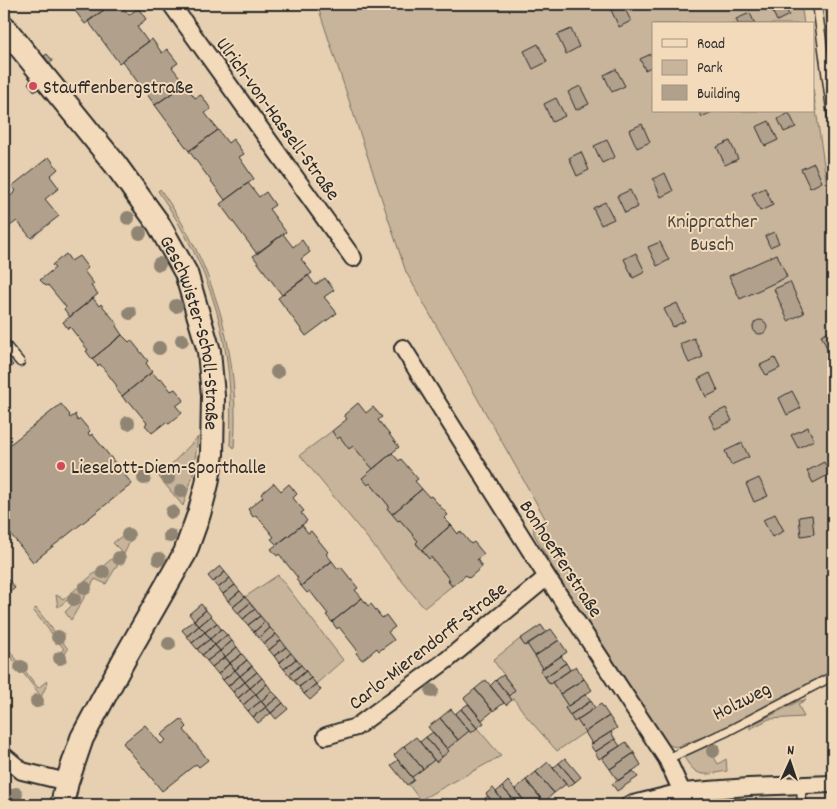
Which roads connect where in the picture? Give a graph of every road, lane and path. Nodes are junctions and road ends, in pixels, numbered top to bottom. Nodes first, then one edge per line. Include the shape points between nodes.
1 (171, 4) edge
2 (817, 4) edge
3 (4, 27) edge
4 (833, 124) edge
5 (353, 258) dead end
6 (4, 343) edge
7 (403, 348) dead end
8 (20, 362) dead end
9 (547, 577) junction
10 (833, 676) edge
11 (326, 736) dead end
12 (4, 756) edge
13 (666, 759) junction
14 (67, 782) junction
15 (833, 784) edge
16 (801, 785) junction
17 (682, 792) junction
18 (62, 805) edge
19 (629, 805) edge
20 (802, 805) edge

1 - 5 street, Ulrich-von-Hassell-Straße
2 - 4 lane
3 - 14 street, Geschwister-Scholl-Straße via 115,164 158,223 186,273 209,350 213,396 214,427 207,484 185,552 82,738
6 - 8 lane
7 - 9 street, Bonhoefferstraße
9 - 11 street, Carlo-Mierendorff-Straße via 448,659 356,726
9 - 13 street, Bonhoefferstraße
10 - 13 lane, Holzweg via 728,732
12 - 14 street via 22,770
13 - 17 street, Bonhoefferstraße
14 - 18 street, Geschwister-Scholl-Straße
15 - 16 street
16 - 17 street
16 - 20 lane
17 - 19 street

